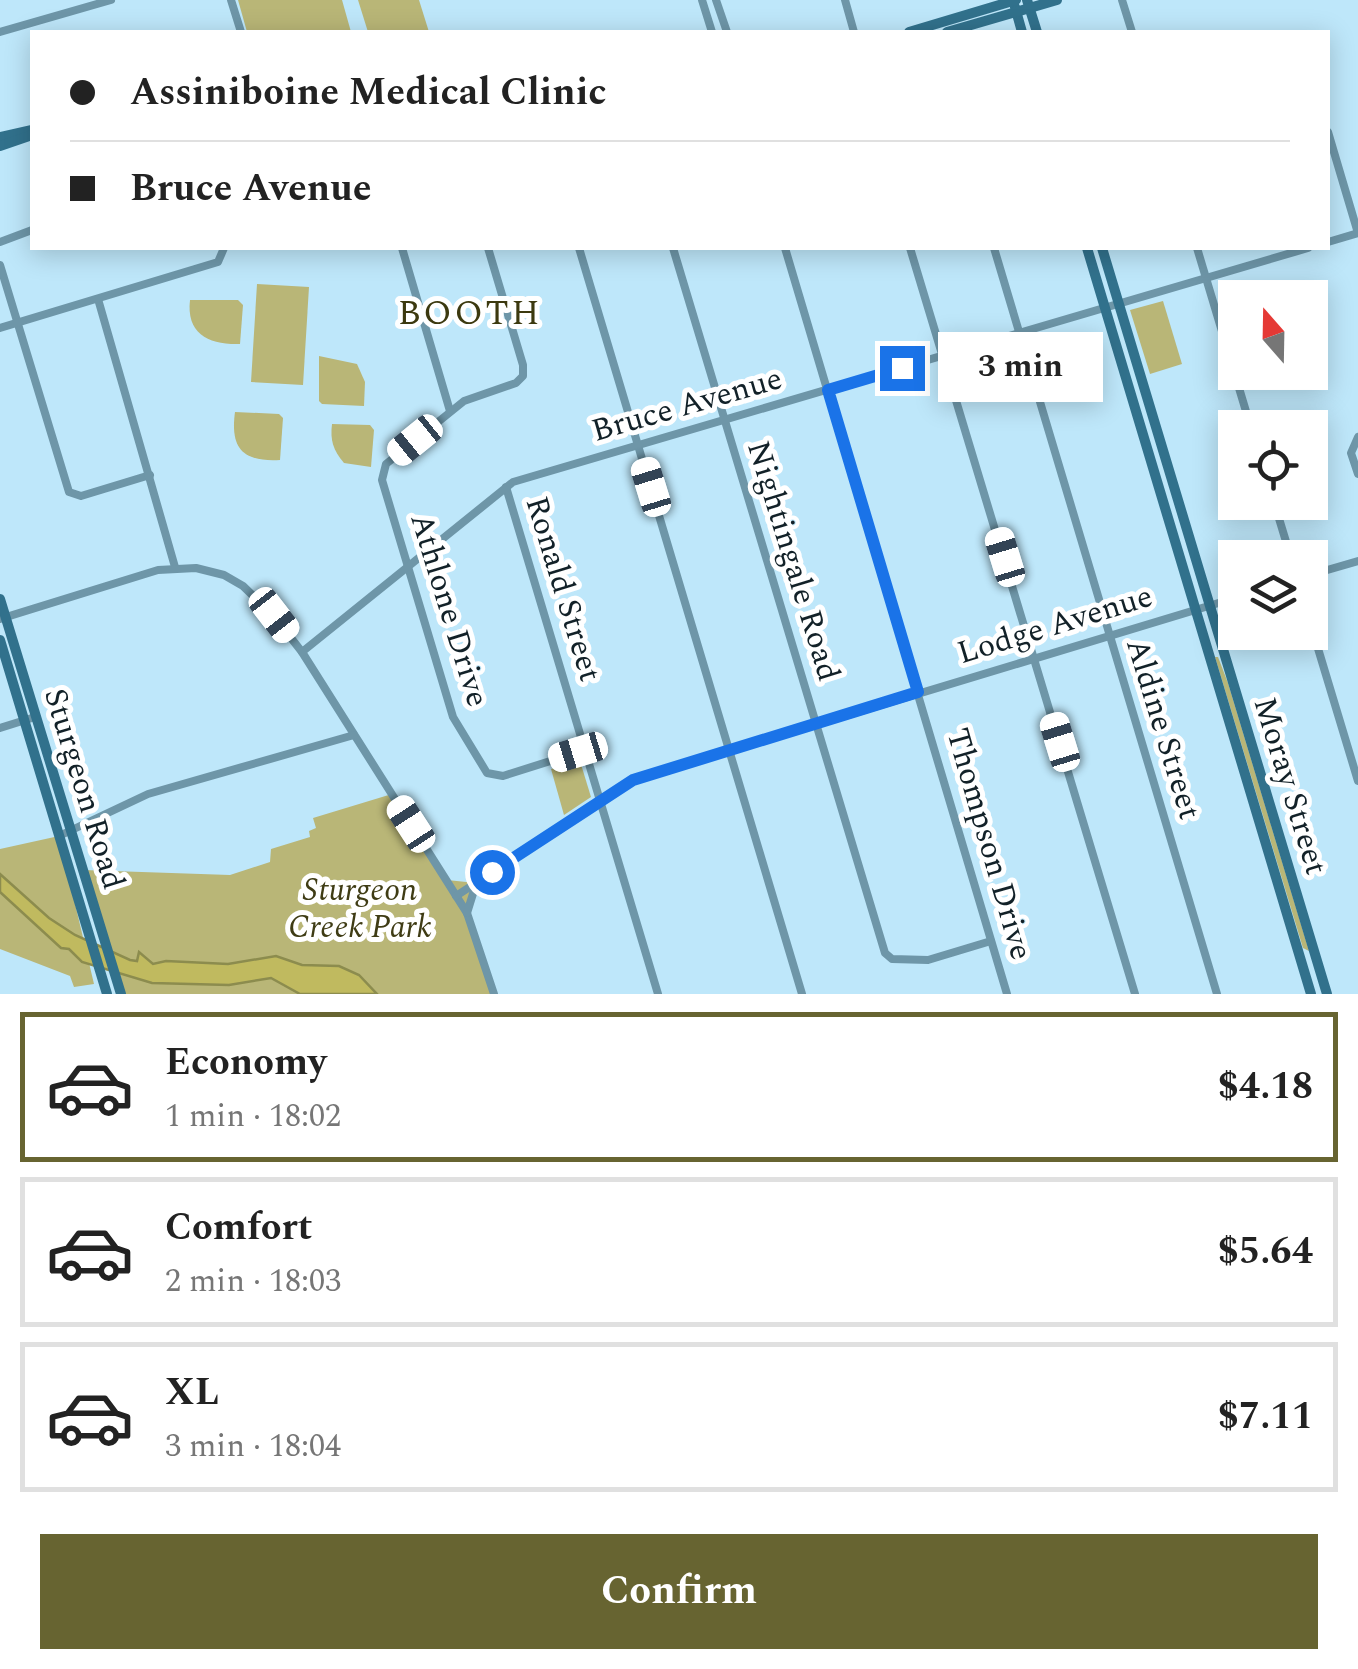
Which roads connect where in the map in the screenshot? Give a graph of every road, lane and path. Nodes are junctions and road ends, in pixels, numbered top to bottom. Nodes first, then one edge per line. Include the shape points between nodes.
1 (111, 0) edge
2 (231, 0) edge
3 (702, 0) edge
4 (716, 0) edge
5 (845, 0) edge
6 (1058, 0) edge
7 (1122, 0) edge
8 (993, 4) edge
9 (1015, 4) edge
10 (1028, 4) edge
11 (240, 30) edge
12 (711, 30) edge
13 (725, 30) edge
14 (853, 30) edge
15 (915, 30) edge
16 (952, 30) edge
17 (1022, 30) edge
18 (1036, 30) edge
19 (1131, 30) edge
20 (0, 32) edge
21 (30, 132) edge
22 (30, 133) edge
23 (0, 137) edge
24 (1330, 139) edge
25 (0, 146) edge
26 (30, 231) edge
27 (1358, 233) edge
28 (1330, 241) edge
29 (0, 242) edge
30 (223, 250) edge
31 (403, 250) edge
32 (489, 250) edge
33 (580, 250) edge
34 (673, 250) edge
35 (786, 250) edge
36 (911, 250) edge
37 (995, 250) edge
38 (1088, 250) edge
39 (1103, 250) edge
40 (1198, 250) edge
41 (1297, 250) edge
42 (0, 265) edge
43 (1206, 278) junction
44 (98, 299) junction
45 (1119, 304) junction
46 (1105, 308) junction
47 (18, 322) junction
48 (0, 328) edge
49 (1018, 334) junction
50 (942, 356) junction
51 (443, 388) junction
52 (828, 390) junction
53 (472, 396) junction
54 (1246, 410) edge
55 (450, 411) junction
56 (724, 420) junction
57 (1358, 438) edge
58 (638, 446) junction
59 (1358, 474) edge
60 (150, 475) junction
61 (506, 487) junction
62 (1358, 561) edge
63 (408, 566) junction
64 (175, 567) junction
65 (1328, 570) edge
66 (0, 600) edge
67 (1218, 603) edge
68 (1210, 605) junction
69 (1196, 609) junction
70 (3, 618) edge
71 (1109, 635) junction
72 (0, 640) edge
73 (1319, 650) edge
74 (302, 652) junction
75 (1036, 657) junction
76 (918, 692) junction
77 (30, 719) junction
78 (816, 724) junction
79 (0, 728) edge
80 (354, 734) junction
81 (585, 750) junction
82 (730, 750) junction
83 (1358, 780) edge
84 (600, 802) junction
85 (64, 833) junction
86 (476, 883) junction
87 (456, 896) junction
88 (467, 913) junction
89 (992, 941) junction
90 (107, 992) edge
91 (121, 994) edge
92 (494, 994) edge
93 (658, 994) edge
94 (802, 994) edge
95 (1007, 994) edge
96 (1135, 994) edge
97 (1217, 994) edge
98 (1312, 994) edge
99 (1327, 994) edge

1 - 20 street
2 - 11 street
3 - 12 street
4 - 13 street
5 - 14 street
6 - 10 main road
7 - 19 street
8 - 9 main road
8 - 15 main road
9 - 10 main road
9 - 16 main road
9 - 17 main road
10 - 18 main road
21 - 23 main road
22 - 25 main road
24 - 27 street
26 - 29 street
27 - 28 street
30 - 44 street via 218,262
31 - 51 street
32 - 53 street, Athlone Drive via 524,370 516,382
33 - 58 street
34 - 56 street, Nightingale Road
35 - 52 street, Thompson Drive
36 - 50 street
37 - 49 street, Aldine Street
38 - 46 main road, Moray Street
39 - 45 main road, Moray Street
40 - 43 street
41 - 43 street, Bruce Avenue
42 - 47 street
43 - 45 street, Bruce Avenue
43 - 54 street
44 - 47 street
44 - 60 street
45 - 46 street, Bruce Avenue
45 - 68 main road, Moray Street
46 - 49 street, Bruce Avenue
46 - 69 main road, Moray Street
47 - 48 street
47 - 60 street via 69,492 81,496
49 - 50 street, Bruce Avenue
49 - 71 street, Aldine Street
50 - 52 street, Bruce Avenue
50 - 75 street
51 - 53 street via 454,397
51 - 55 street
52 - 56 street, Bruce Avenue
52 - 76 street, Thompson Drive
53 - 55 street, Athlone Drive
55 - 63 street, Athlone Drive via 382,471
56 - 58 street, Bruce Avenue
56 - 78 street, Nightingale Road
57 - 59 street via 1352,448
58 - 61 street, Bruce Avenue
58 - 82 street
60 - 64 street
61 - 63 street, Bruce Avenue
61 - 81 street, Ronald Street
62 - 65 street
63 - 74 street, Bruce Avenue
63 - 81 street, Athlone Drive via 453,717 487,773 503,776
64 - 70 street
64 - 74 street via 205,569 244,586
66 - 70 main road, Sturgeon Road
67 - 68 street, Lodge Avenue
68 - 69 street, Lodge Avenue
68 - 99 main road, Moray Street
69 - 71 street, Lodge Avenue
69 - 98 main road, Moray Street
70 - 77 main road, Sturgeon Road
71 - 75 street, Lodge Avenue
71 - 97 street, Aldine Street
72 - 77 main road, Sturgeon Road
73 - 83 street
74 - 80 street
75 - 76 street, Lodge Avenue
75 - 96 street
76 - 78 street, Lodge Avenue
76 - 89 street, Thompson Drive
77 - 79 street
77 - 85 main road, Sturgeon Road
78 - 82 street, Lodge Avenue
78 - 89 street, Nightingale Road via 886,956 928,960
80 - 85 street via 148,794
80 - 87 street
81 - 84 street, Ronald Street
82 - 84 street, Lodge Avenue via 633,780
82 - 94 street
84 - 86 street, Lodge Avenue
84 - 93 street, Ronald Street
85 - 90 main road, Sturgeon Road
85 - 91 main road, Sturgeon Road
86 - 87 street, Lodge Avenue
86 - 88 street
87 - 88 street
88 - 92 street
89 - 95 street, Thompson Drive

